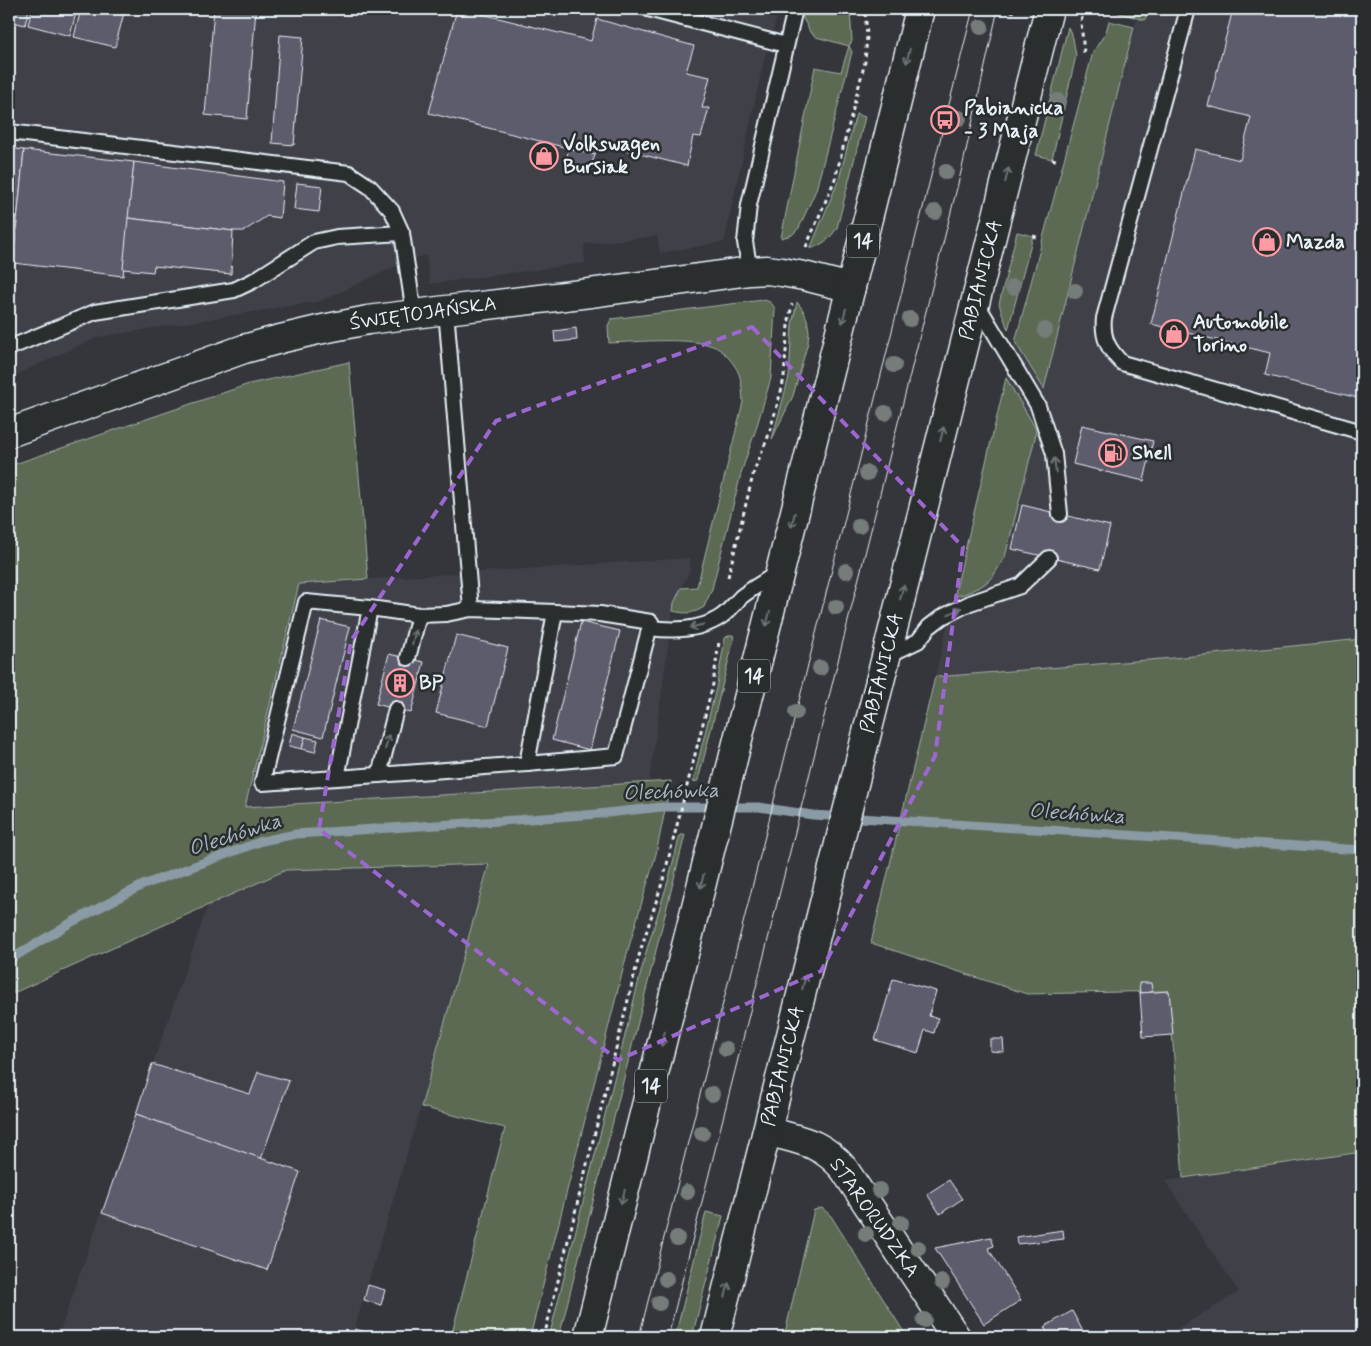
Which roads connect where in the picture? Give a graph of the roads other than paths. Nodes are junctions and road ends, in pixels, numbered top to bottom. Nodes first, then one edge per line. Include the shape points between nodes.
1 (648, 9) edge
2 (795, 9) edge
3 (920, 9) edge
4 (1049, 9) edge
5 (1188, 9) edge
6 (786, 45) junction
7 (9, 132) edge
8 (402, 233) junction
9 (750, 271) junction
10 (851, 288) junction
11 (975, 301) junction
12 (446, 310) junction
13 (414, 314) junction
14 (9, 348) edge
15 (1362, 432) edge
16 (9, 433) edge
17 (1060, 514) dead end
18 (1049, 558) dead end
19 (780, 571) junction
20 (370, 608) junction
21 (471, 608) junction
22 (555, 612) junction
23 (419, 615) junction
24 (650, 628) junction
25 (886, 656) junction
26 (408, 658) dead end
27 (396, 709) dead end
28 (528, 764) junction
29 (379, 775) junction
30 (336, 778) junction
31 (767, 1131) junction
32 (588, 1337) edge
33 (715, 1337) edge
34 (956, 1337) edge

1 - 6 lane
2 - 6 lane
3 -> 10 main road, 14
11 -> 4 main road, PABIANICKA
5 - 15 lane via 1104,318 1106,341 1112,354 1122,363
6 - 9 lane via 749,205 745,242
7 - 8 lane via 348,173 370,187 392,211
8 - 13 lane
8 - 14 lane via 337,237 314,242 234,290 95,312
9 - 10 main road, ŚWIĘTOJAŃSKA via 799,274
9 - 12 main road, ŚWIĘTOJAŃSKA
10 -> 19 main road, 14
17 -> 11 lane via 1054,454 1038,406
25 -> 11 main road, PABIANICKA
12 - 13 main road, ŚWIĘTOJAŃSKA
12 - 21 lane
13 - 16 main road, ŚWIĘTOJAŃSKA via 368,320 280,339
25 -> 18 lane via 918,641 942,617 970,603 1020,586
19 -> 24 lane via 709,623 670,631
19 -> 32 main road, 14
20 - 23 lane
20 - 30 lane
20 - 30 lane via 306,602 262,783
21 - 22 lane
21 - 23 lane via 446,614
22 - 24 lane via 600,614 651,622
22 - 28 lane
26 -> 23 lane
24 - 28 lane via 616,756
31 -> 25 main road, PABIANICKA
29 -> 27 lane
28 - 29 lane
29 - 30 lane
33 -> 31 main road, PABIANICKA
31 - 34 main road, STARORUDZKA via 814,1144 834,1158

